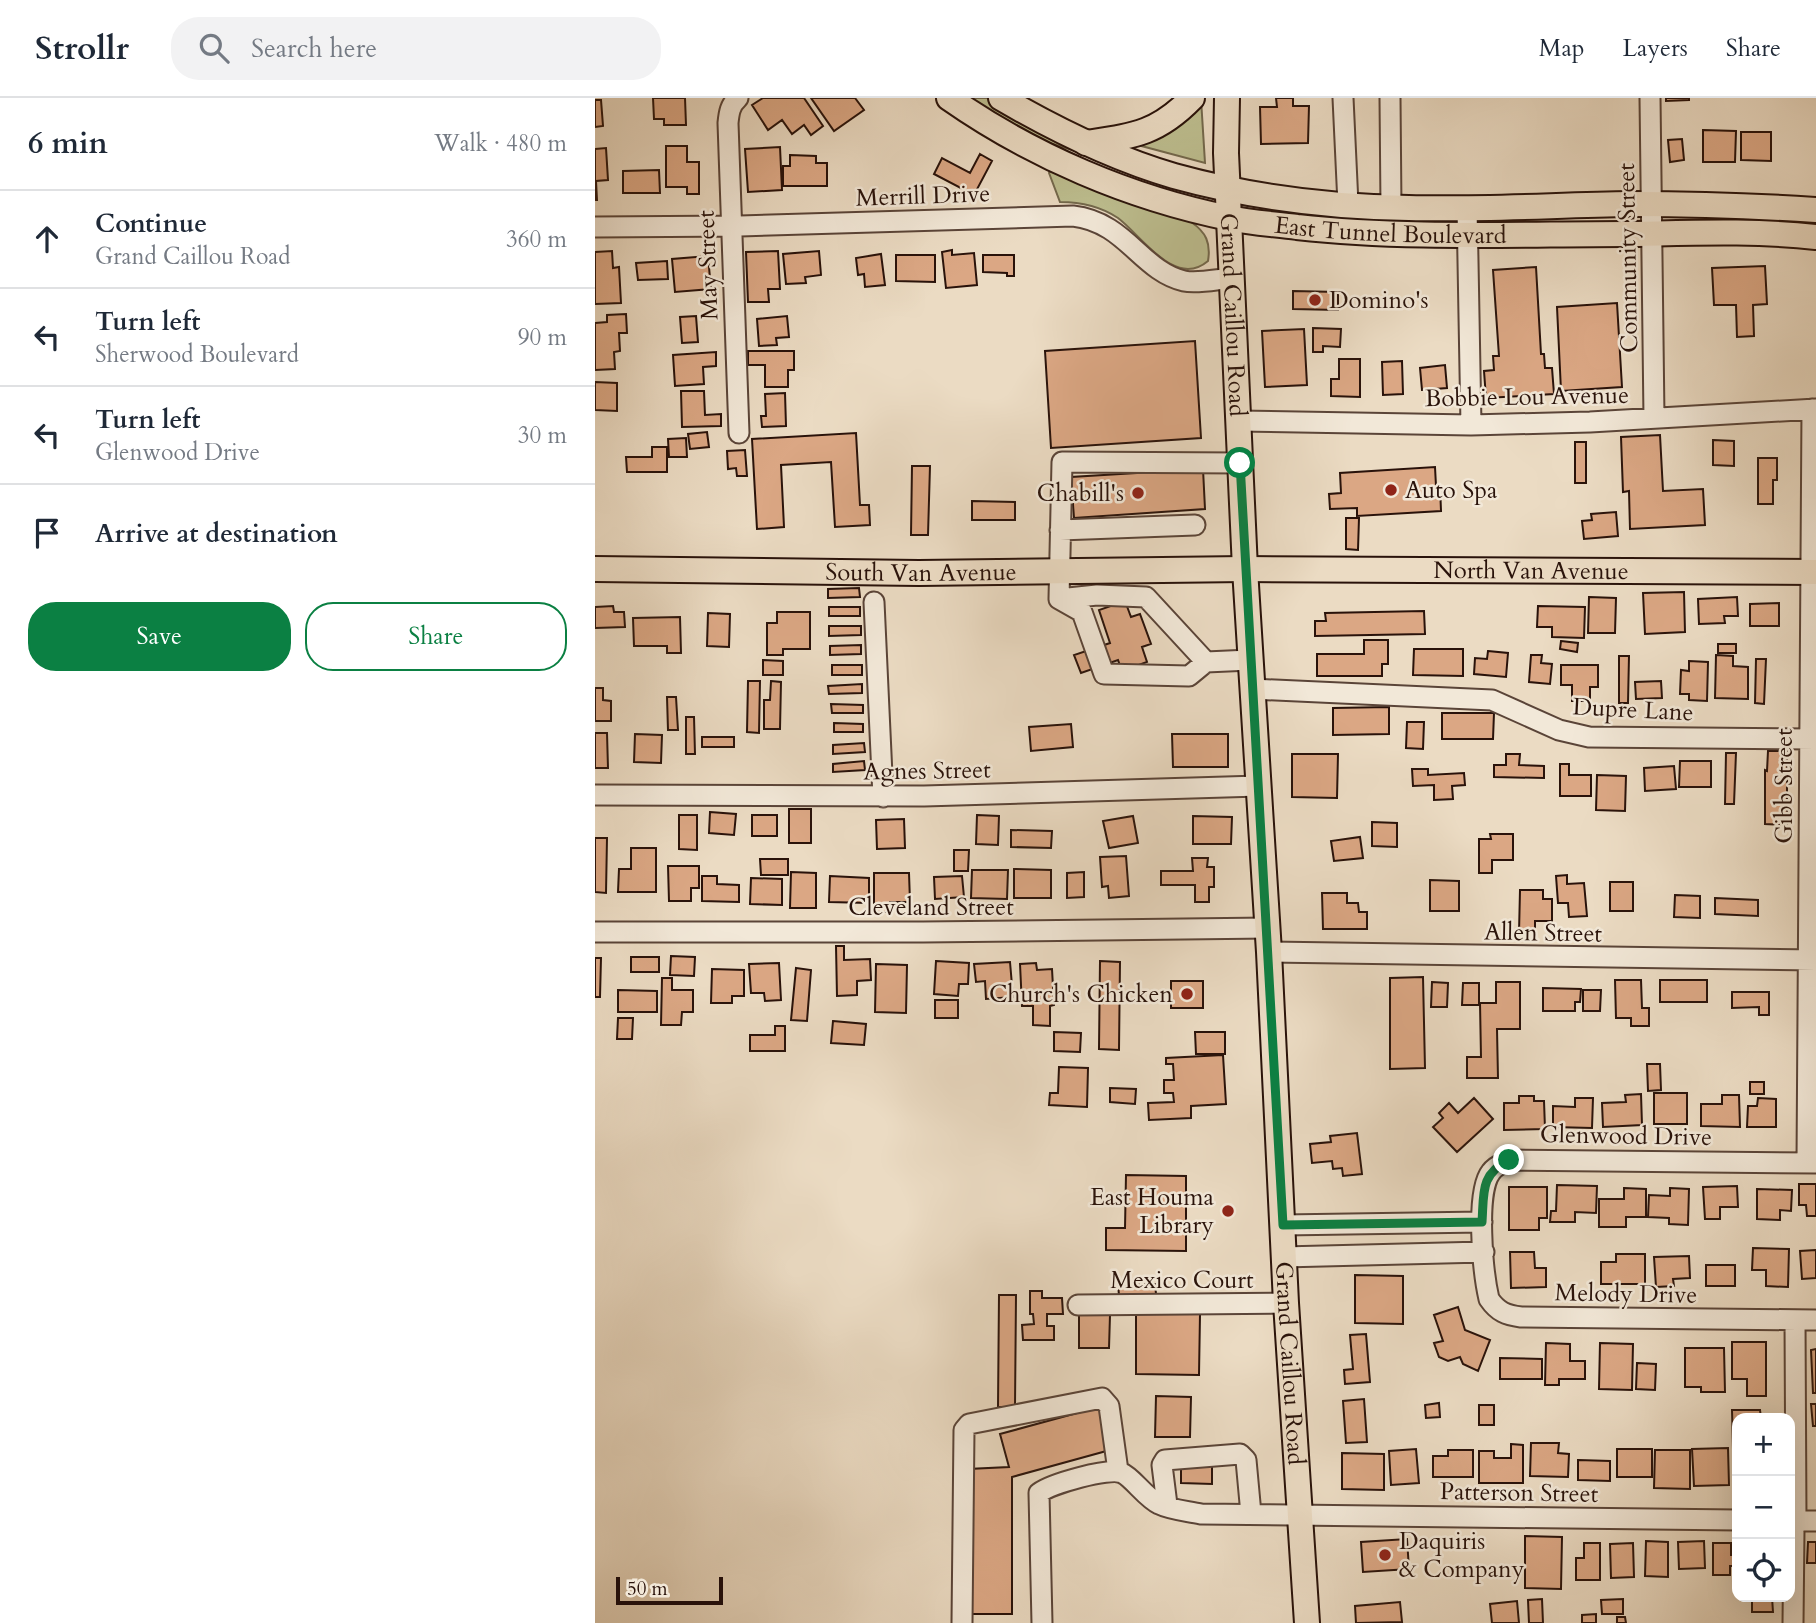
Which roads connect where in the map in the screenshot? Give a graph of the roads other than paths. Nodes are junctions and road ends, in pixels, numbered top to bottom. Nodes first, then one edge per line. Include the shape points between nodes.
1 (738, 98) edge
2 (949, 98) edge
3 (1001, 98) edge
4 (1192, 98) edge
5 (1227, 98) edge
6 (1343, 98) edge
7 (1390, 98) edge
8 (1650, 98) edge
9 (1086, 143) junction
10 (1228, 189) junction
11 (1348, 204) junction
12 (1651, 204) junction
13 (1391, 207) junction
14 (1467, 207) junction
15 (1816, 210) edge
16 (1230, 218) junction
17 (731, 226) junction
18 (595, 227) edge
19 (1652, 233) junction
20 (1469, 235) junction
21 (1816, 237) edge
22 (1233, 278) junction
23 (1814, 409) edge
24 (1654, 418) junction
25 (1239, 421) junction
26 (1471, 425) junction
27 (739, 433) dead end
28 (1240, 463) junction
29 (1195, 524) dead end
30 (1060, 530) junction
31 (595, 569) edge
32 (1245, 569) junction
33 (1059, 570) junction
34 (1813, 572) edge
35 (1059, 599) junction
36 (874, 602) dead end
37 (1250, 660) junction
38 (1206, 662) junction
39 (1252, 689) junction
40 (1812, 739) edge
41 (1259, 786) junction
42 (595, 795) edge
43 (883, 797) junction
44 (595, 932) edge
45 (1269, 940) junction
46 (1812, 960) edge
47 (1812, 1163) edge
48 (1482, 1222) junction
49 (1283, 1225) junction
50 (1484, 1252) junction
51 (1283, 1258) junction
52 (1286, 1303) junction
53 (1078, 1305) dead end
54 (1795, 1320) junction
55 (1816, 1320) edge
56 (1118, 1471) junction
57 (1793, 1476) edge
58 (1167, 1506) junction
59 (1251, 1514) junction
60 (1300, 1514) junction
61 (1732, 1520) edge
62 (1795, 1521) edge
63 (1816, 1521) edge
64 (1794, 1539) edge
65 (962, 1623) edge
66 (1042, 1623) edge
67 (1307, 1623) edge
68 (1793, 1623) edge

1 - 17 street, May Street via 729,111 728,123
2 - 16 main road, East Tunnel Boulevard via 1064,164 1129,190
3 - 9 main road, East Tunnel Boulevard
4 - 9 main road via 1161,125 1136,135
5 - 10 main road, Grand Caillou Road
6 - 11 street
7 - 13 street
8 - 12 street, Community Street
9 - 10 main road, East Tunnel Boulevard via 1173,176
10 - 11 main road, East Tunnel Boulevard
10 - 16 main road, Grand Caillou Road
11 - 13 main road, East Tunnel Boulevard
12 - 14 main road, East Tunnel Boulevard
12 - 15 main road, East Tunnel Boulevard
12 - 19 street, Community Street
13 - 14 main road, East Tunnel Boulevard
14 - 20 street
16 - 20 main road, East Tunnel Boulevard via 1349,233
16 - 22 main road, Grand Caillou Road
17 - 18 street, Merrill Drive
17 - 22 street, Merrill Drive via 1073,216 1100,222 1160,270 1185,281
17 - 27 street, May Street
19 - 20 main road, East Tunnel Boulevard
19 - 21 main road, East Tunnel Boulevard
19 - 24 street, Community Street
20 - 26 street
22 - 25 main road, Grand Caillou Road
23 - 24 street, Bobbie Lou Avenue
23 - 34 street, Gibb Street
24 - 26 street, Bobbie Lou Avenue
25 - 26 street, Bobbie Lou Avenue
25 - 28 main road, Grand Caillou Road
28 - 30 street via 1062,462
28 - 32 main road, Grand Caillou Road
29 - 30 street
30 - 33 street
31 - 33 main road, South Van Avenue
32 - 33 main road, South Van Avenue
32 - 34 main road, North Van Avenue
32 - 37 main road, Grand Caillou Road
33 - 35 street
34 - 40 street, Gibb Street
35 - 38 street via 1146,597
35 - 38 street via 1082,612 1104,674 1189,676
36 - 43 street
37 - 38 street
37 - 39 main road, Grand Caillou Road
39 - 40 street, Dupre Lane via 1492,700 1559,730 1590,737
39 - 41 main road, Grand Caillou Road
40 - 46 street, Gibb Street
41 - 43 street, Agnes Street
41 - 45 main road, Grand Caillou Road
42 - 43 street, Agnes Street
44 - 45 street, Cleveland Street via 923,932
45 - 46 street, Allen Street
45 - 49 main road, Grand Caillou Road
46 - 47 street, Gibb Street
47 - 48 street, Glenwood Drive via 1509,1160 1491,1171 1485,1183
48 - 49 street
48 - 50 street, Glenwood Drive
49 - 51 main road, Grand Caillou Road
50 - 51 street
50 - 54 street, Melody Drive via 1489,1298 1506,1315
51 - 52 main road, Grand Caillou Road
52 - 53 street, Mexico Court
52 - 60 main road, Grand Caillou Road
54 - 55 street, Melody Drive
54 - 57 street
56 - 58 street, Patterson Street
56 - 65 street via 1109,1406 1102,1398 969,1424 964,1430
56 - 66 street via 1078,1478 1039,1493
58 - 59 street, Patterson Street via 1201,1514
58 - 59 street via 1165,1460 1240,1454 1246,1460
59 - 60 street, Patterson Street
60 - 61 street, Patterson Street
60 - 67 main road, Grand Caillou Road
62 - 63 street
64 - 68 street

